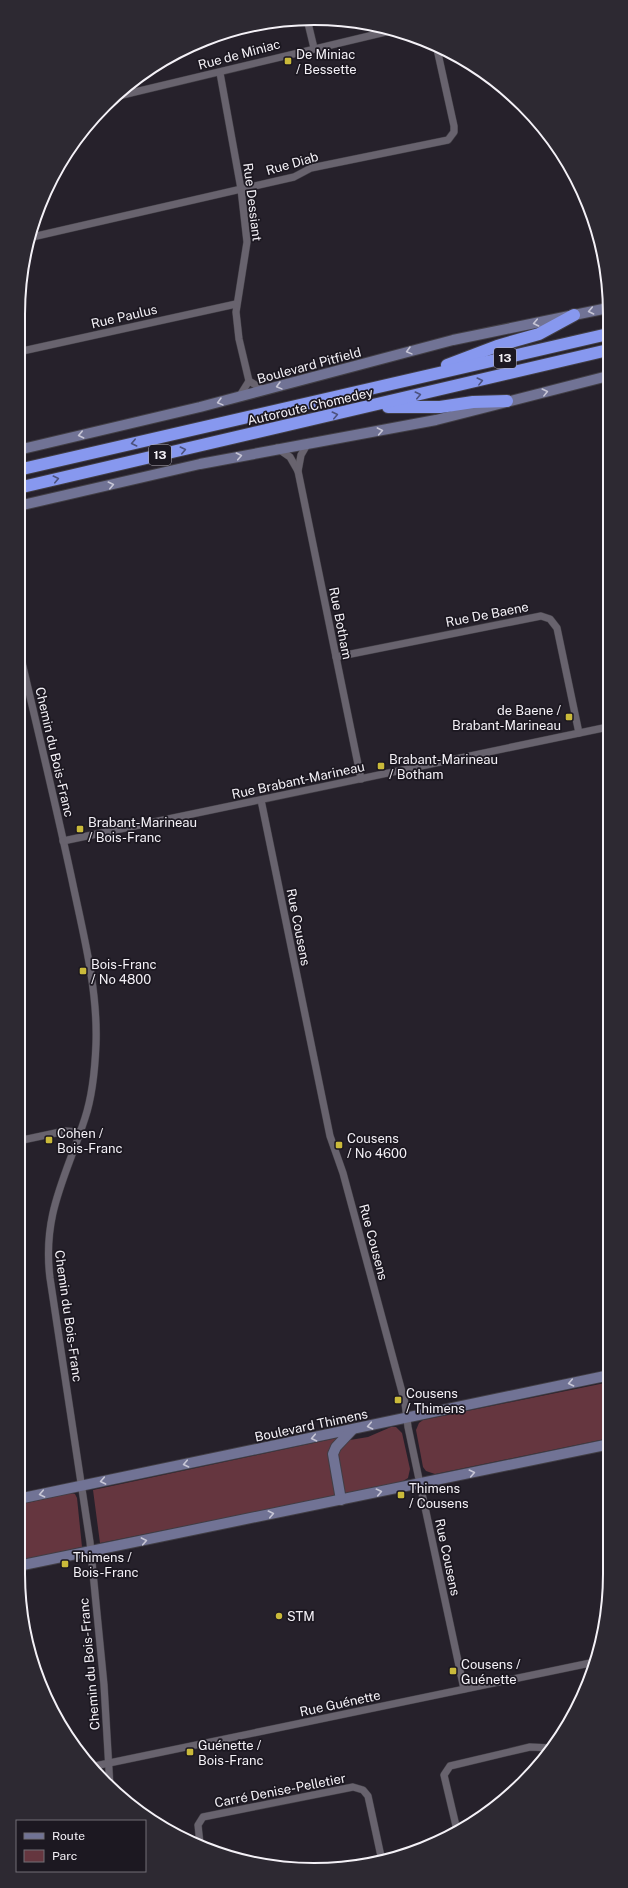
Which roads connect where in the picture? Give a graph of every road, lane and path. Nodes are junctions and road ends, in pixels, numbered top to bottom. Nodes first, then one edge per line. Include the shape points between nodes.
1 (308, 25) edge
2 (380, 33) edge
3 (314, 48) junction
4 (438, 53) edge
5 (220, 73) junction
6 (127, 94) edge
7 (241, 189) junction
8 (36, 236) edge
9 (236, 304) junction
10 (603, 309) edge
11 (574, 315) junction
12 (603, 335) edge
13 (25, 350) edge
14 (603, 351) edge
15 (603, 377) edge
16 (249, 381) junction
17 (403, 382) junction
18 (264, 390) junction
19 (239, 397) junction
20 (507, 401) junction
21 (367, 408) junction
22 (308, 444) junction
23 (25, 448) edge
24 (277, 448) junction
25 (25, 468) edge
26 (298, 472) junction
27 (25, 486) edge
28 (25, 504) edge
29 (336, 657) junction
30 (25, 675) edge
31 (603, 728) edge
32 (580, 733) junction
33 (361, 779) junction
34 (261, 800) junction
35 (63, 841) junction
36 (80, 1132) junction
37 (25, 1140) edge
38 (603, 1376) edge
39 (407, 1418) junction
40 (352, 1430) junction
41 (603, 1445) edge
42 (420, 1484) junction
43 (83, 1486) junction
44 (25, 1498) edge
45 (341, 1500) junction
46 (92, 1551) junction
47 (25, 1565) edge
48 (589, 1663) edge
49 (464, 1689) junction
50 (545, 1748) edge
51 (108, 1763) junction
52 (97, 1765) edge
53 (109, 1777) edge
54 (457, 1825) edge
55 (200, 1839) edge
56 (381, 1855) edge

1 - 3 street
2 - 3 street, Rue de Miniac
3 - 5 street, Rue de Miniac
4 - 7 street, Rue Diab via 454,126 454,132 448,140 311,168 294,177
5 - 6 street, Rue de Miniac
5 - 7 street, Rue Dessiant
7 - 8 street, Rue Diab
7 - 9 street, Rue Dessiant via 247,242
9 - 13 street, Rue Paulus
9 - 16 street, Rue Dessiant via 239,339
10 -> 11 street, Boulevard Pitfield
11 - 17 highway via 539,334 498,346
11 -> 18 street, Boulevard Pitfield via 453,340
12 - 17 highway, Autoroute Chomedey / 13
21 -> 14 highway, Autoroute Chomedey / 13
20 -> 15 street
16 - 18 street
16 - 19 street
17 -> 25 highway, Autoroute Chomedey / 13
18 - 19 street, Boulevard Pitfield
19 -> 23 street, Boulevard Pitfield
20 - 21 highway via 473,402 440,407
22 -> 20 street via 436,420
27 -> 21 highway, Autoroute Chomedey / 13
22 - 24 street
22 - 26 street, Rue Botham via 301,455
24 - 26 street, Rue Botham via 290,457
28 -> 24 street
26 - 29 street, Rue Botham
29 - 32 street, Rue De Baene via 541,616 550,619 557,628
29 - 33 street, Rue Botham
30 - 35 street, Chemin du Bois-Franc
31 - 32 street, Rue Brabant-Marineau
32 - 33 street, Rue Brabant-Marineau
33 - 34 street, Rue Brabant-Marineau
34 - 35 street, Rue Brabant-Marineau
34 - 39 street, Rue Cousens via 330,1136 350,1200 405,1402
35 - 36 street, Chemin du Bois-Franc via 88,958 95,1016 93,1078
36 - 37 street via 66,1131
36 - 43 street, Chemin du Bois-Franc via 53,1209 48,1246 50,1278
38 -> 39 street, Boulevard Thimens
39 -> 40 street, Boulevard Thimens
39 - 42 street, Rue Cousens
40 -> 43 street, Boulevard Thimens
40 - 45 street via 333,1454
42 -> 41 street
45 -> 42 street
42 - 49 street, Rue Cousens
43 -> 44 street, Boulevard Thimens
43 - 46 street, Chemin du Bois-Franc
46 -> 45 street
46 - 47 street
46 - 51 street, Chemin du Bois-Franc
48 - 49 street, Rue Guénette
49 - 51 street, Rue Guénette
50 - 54 street via 530,1747 450,1766 444,1775
51 - 52 street, Rue Guénette
51 - 53 street, Chemin du Bois-Franc
55 - 56 street, Carré Denise-Pelletier via 198,1825 203,1817 353,1787 362,1790 368,1796

